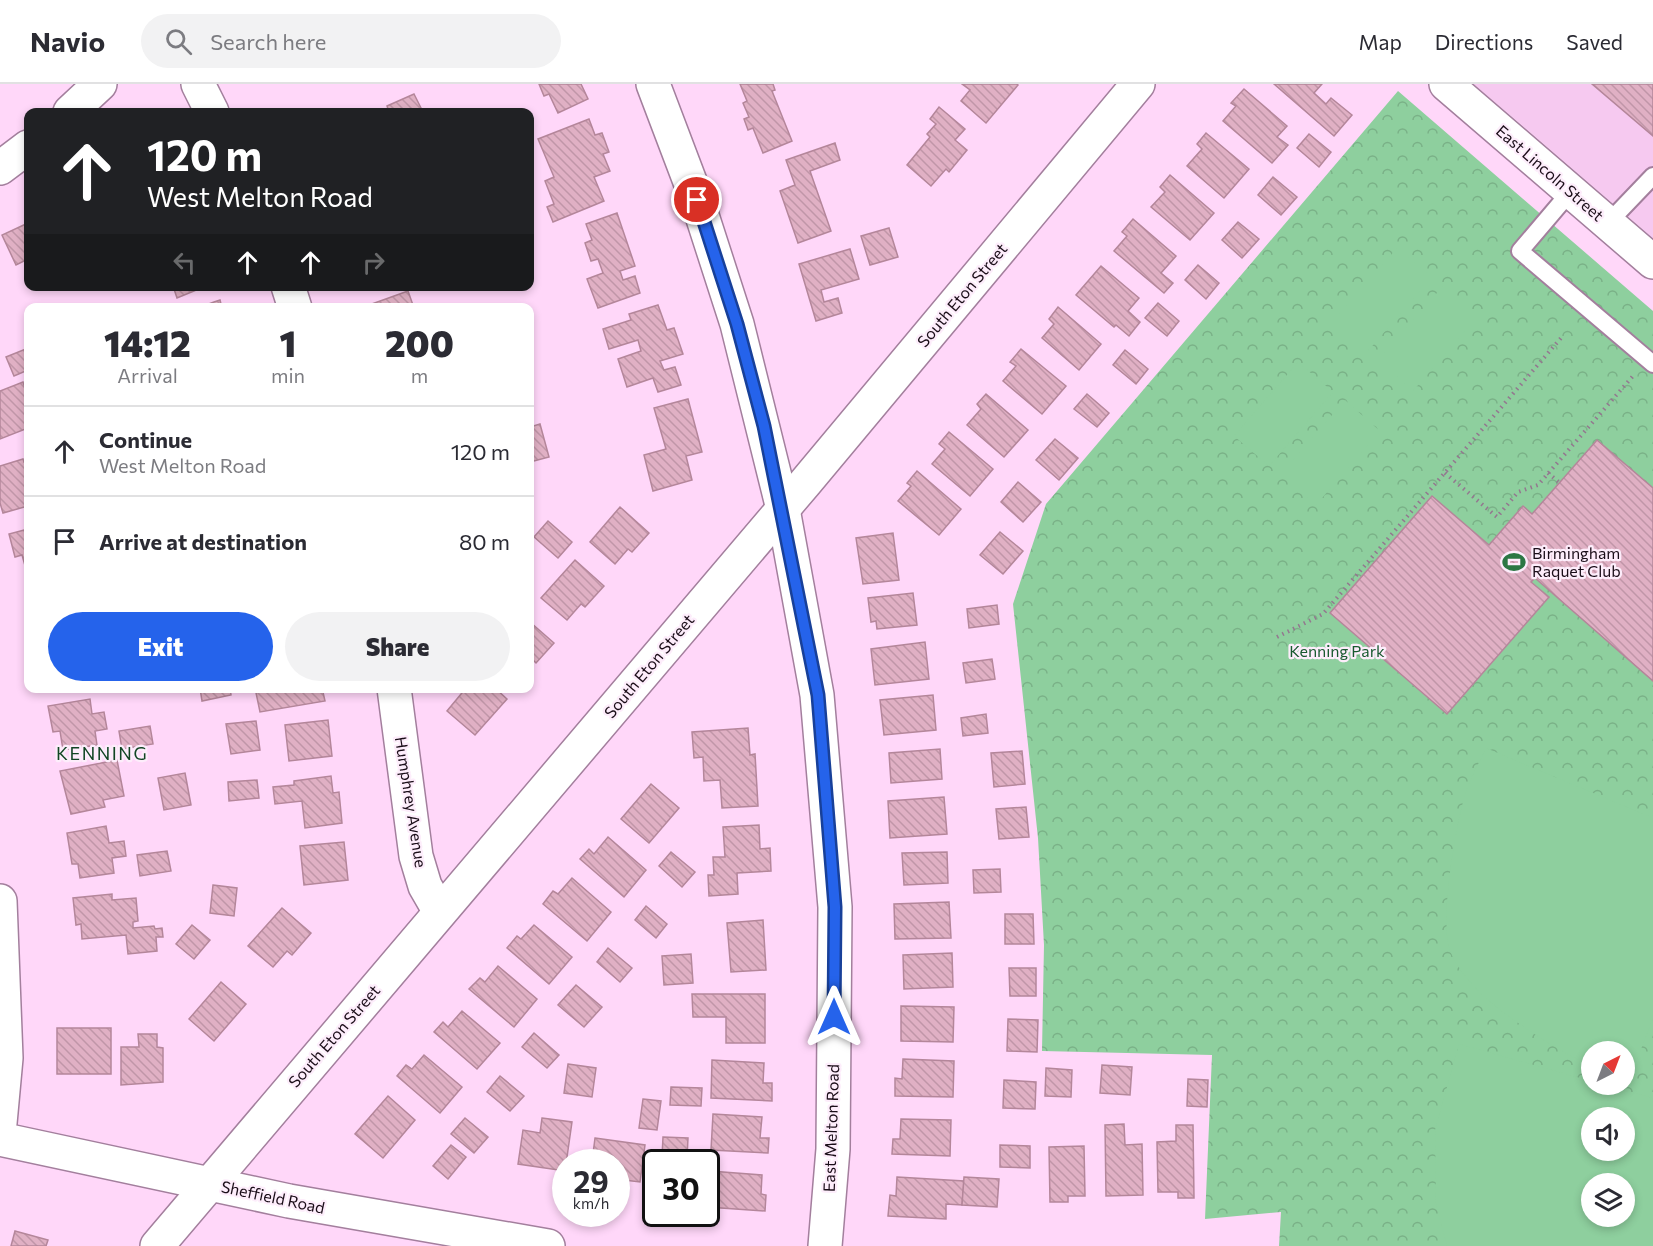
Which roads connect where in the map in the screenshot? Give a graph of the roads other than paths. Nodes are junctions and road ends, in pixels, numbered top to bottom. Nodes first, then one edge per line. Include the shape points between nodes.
1 (100, 84) edge
2 (198, 84) edge
3 (653, 84) edge
4 (1138, 84) edge
5 (1446, 84) edge
6 (74, 108) edge
7 (210, 108) edge
8 (24, 150) edge
9 (0, 168) edge
10 (1653, 176) edge
11 (1571, 191) junction
12 (1608, 223) junction
13 (1653, 262) edge
14 (1650, 362) edge
15 (783, 509) junction
16 (395, 693) edge
17 (0, 901) edge
18 (440, 912) junction
19 (0, 1123) edge
20 (0, 1139) edge
21 (209, 1184) junction
22 (413, 1235) edge
23 (158, 1246) edge
24 (548, 1246) edge
25 (825, 1246) edge

1 - 6 street
2 - 7 street
3 - 15 street, East Melton Road via 697,200 737,324
4 - 15 street, South Eton Street
5 - 11 street, East Lincoln Street
8 - 9 street
10 - 12 lane
11 - 12 street, East Lincoln Street
11 - 14 lane via 1520,251
12 - 13 street, East Lincoln Street
15 - 18 street, South Eton Street
15 - 25 street, East Melton Road via 818,695 835,907 833,1149
16 - 18 street, Humphrey Avenue via 416,856
17 - 19 street via 6,1058
18 - 21 street, South Eton Street
20 - 21 street, Sheffield Road
21 - 22 street, Sheffield Road
21 - 23 street, South Eton Street
22 - 24 street, Sheffield Road

